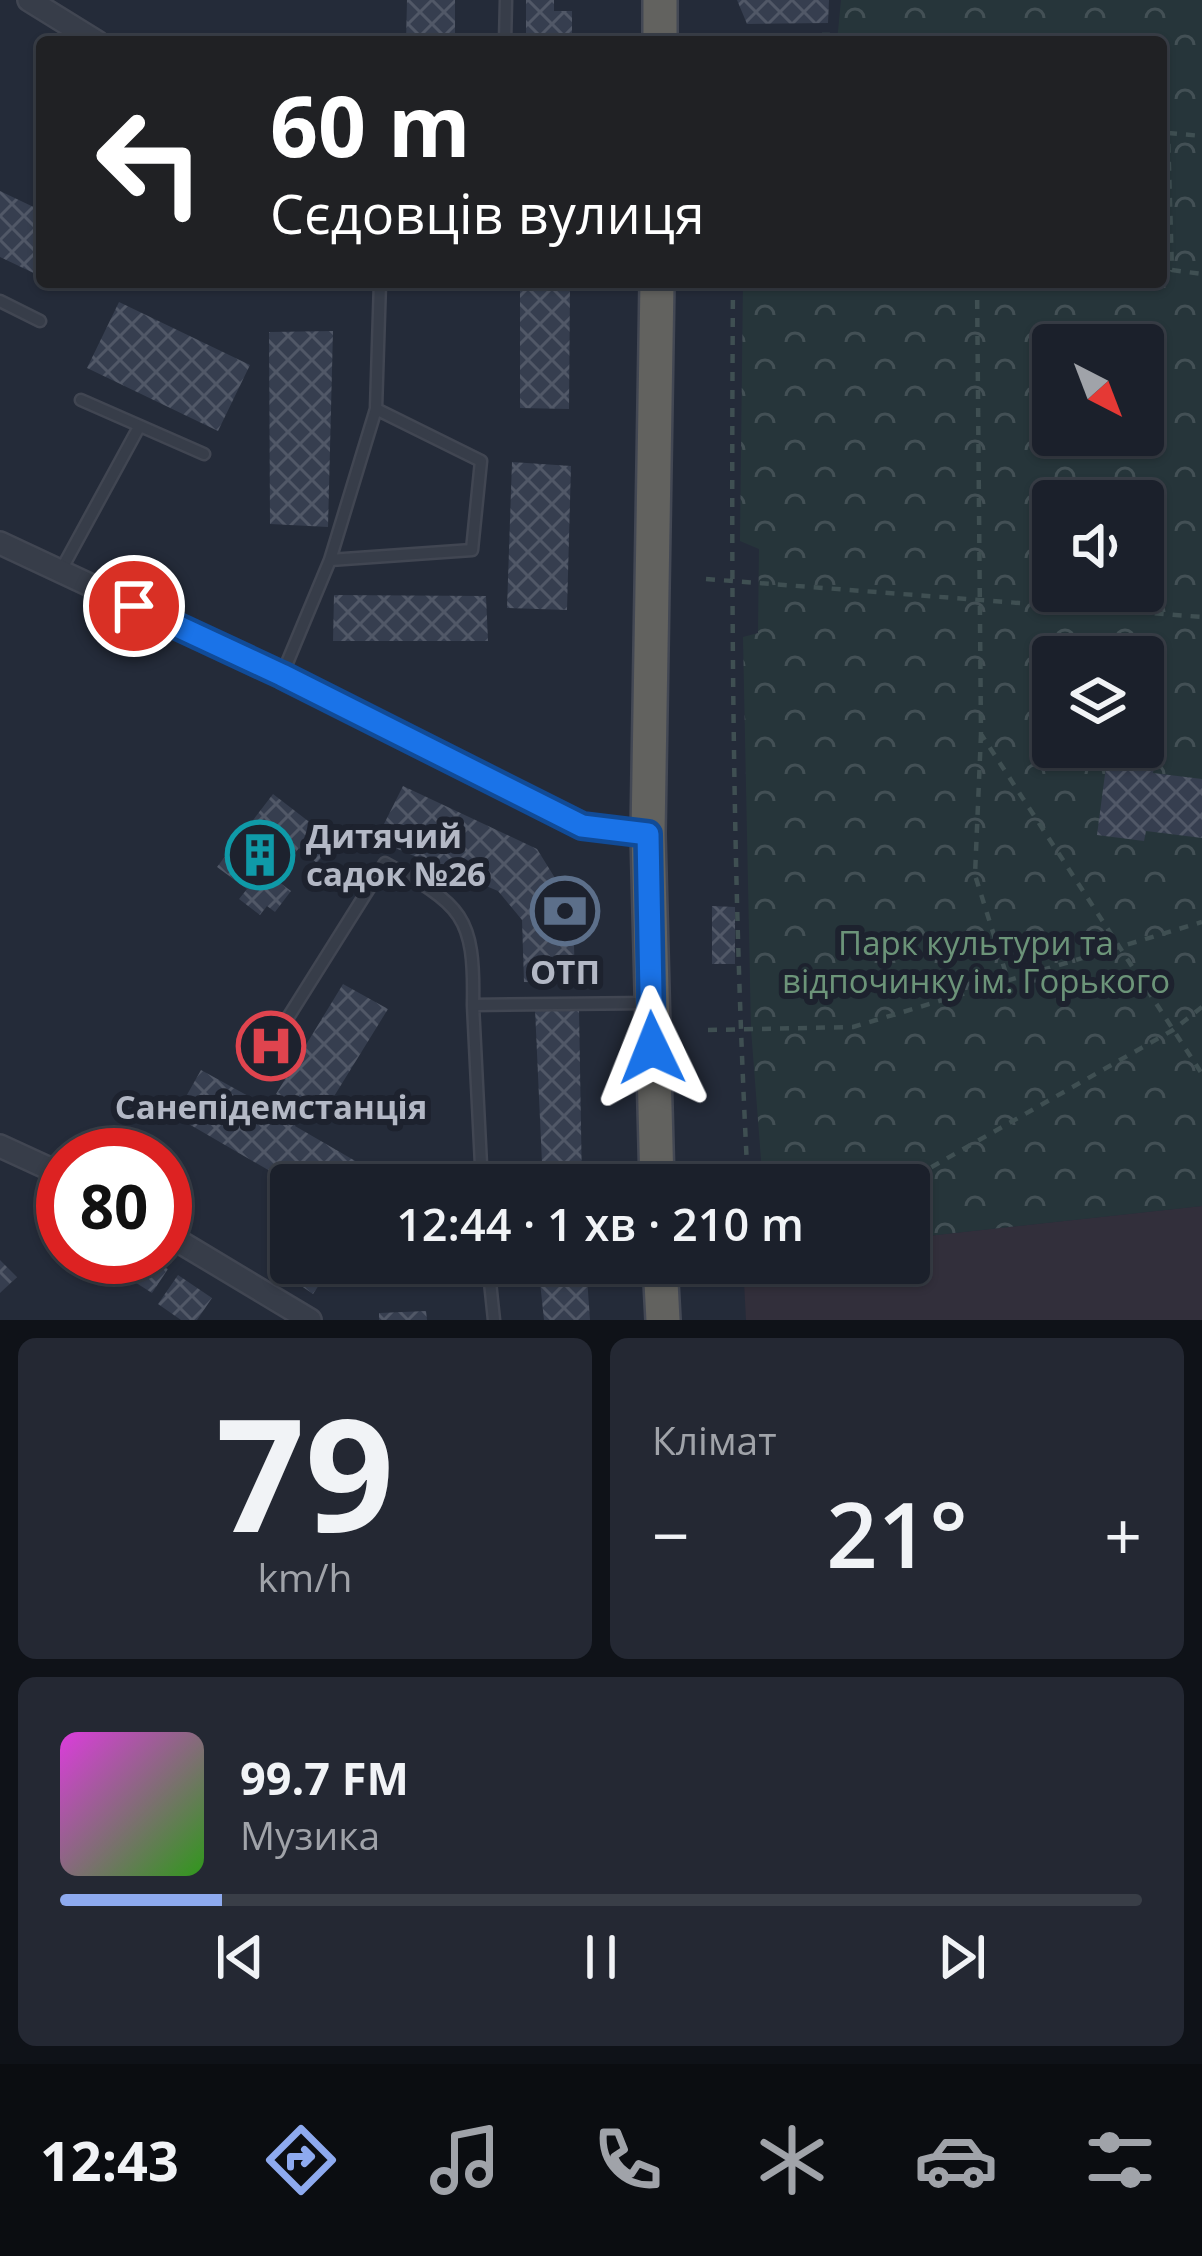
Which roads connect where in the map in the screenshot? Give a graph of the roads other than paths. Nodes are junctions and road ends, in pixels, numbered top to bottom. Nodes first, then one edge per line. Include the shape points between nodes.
1 (29, 0) edge
2 (506, 0) edge
3 (660, 0) edge
4 (87, 36) edge
5 (505, 36) edge
6 (660, 36) edge
7 (380, 288) edge
8 (657, 288) edge
9 (0, 301) edge
10 (40, 321) dead end
11 (81, 400) dead end
12 (376, 409) junction
13 (139, 427) junction
14 (204, 454) dead end
15 (0, 543) edge
16 (330, 560) junction
17 (60, 572) junction
18 (282, 675) junction
19 (648, 834) junction
20 (650, 1003) junction
21 (473, 1005) junction
22 (277, 1035) dead end
23 (0, 1146) edge
24 (36, 1163) edge
25 (481, 1164) edge
26 (656, 1164) edge
27 (192, 1249) edge
28 (490, 1284) edge
29 (661, 1284) edge
30 (310, 1320) edge
31 (494, 1320) edge
32 (663, 1320) edge

1 - 4 street
2 - 5 lane
3 - 6 highway
7 - 12 lane
8 - 19 highway
9 - 10 lane
11 - 13 lane
12 - 16 lane
12 - 16 lane via 481,461 472,550
13 - 14 lane
13 - 17 lane
15 - 17 street
16 - 18 lane
17 - 18 street
18 - 19 street via 582,826
19 - 20 highway
20 - 21 lane
20 - 26 highway
21 - 22 lane via 465,921 440,893 385,863
21 - 25 lane
23 - 24 street
27 - 30 street
28 - 31 lane
29 - 32 highway

